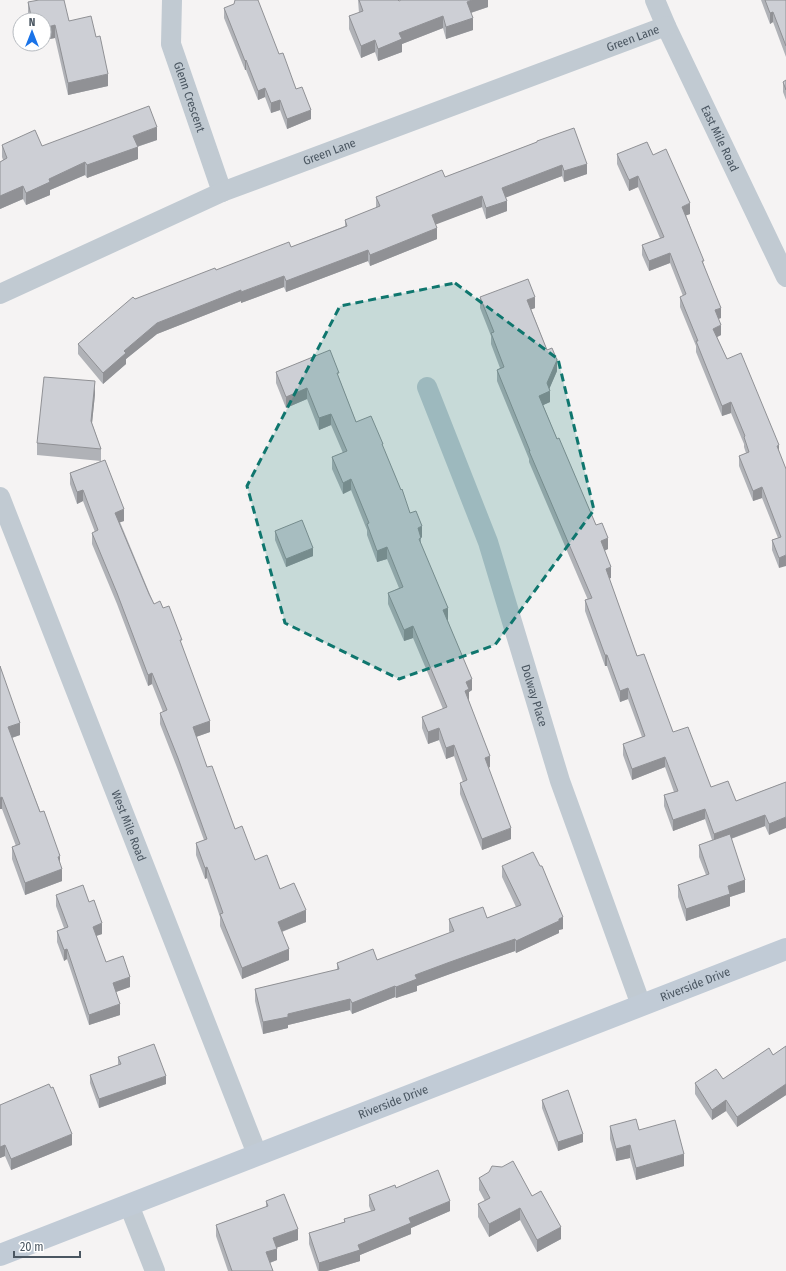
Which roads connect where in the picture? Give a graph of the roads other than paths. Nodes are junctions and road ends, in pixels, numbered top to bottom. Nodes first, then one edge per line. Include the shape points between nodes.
1 (172, 0) edge
2 (655, 0) edge
3 (666, 26) junction
4 (222, 192) junction
5 (786, 277) edge
6 (0, 294) edge
7 (427, 387) dead end
8 (0, 497) edge
9 (786, 949) edge
10 (641, 1005) junction
11 (257, 1154) junction
12 (129, 1205) junction
13 (0, 1255) edge
14 (155, 1271) edge

1 - 4 street, Glenn Crescent via 171,44
2 - 3 street, East Mile Road
3 - 4 street, Green Lane
3 - 5 street, East Mile Road
4 - 6 street, Green Lane
7 - 10 street, Dolway Place via 488,542 560,781
8 - 11 street, West Mile Road
9 - 10 main road, Riverside Drive
10 - 11 main road, Riverside Drive
11 - 12 main road, Riverside Drive
12 - 13 main road, Riverside Drive
12 - 14 street

